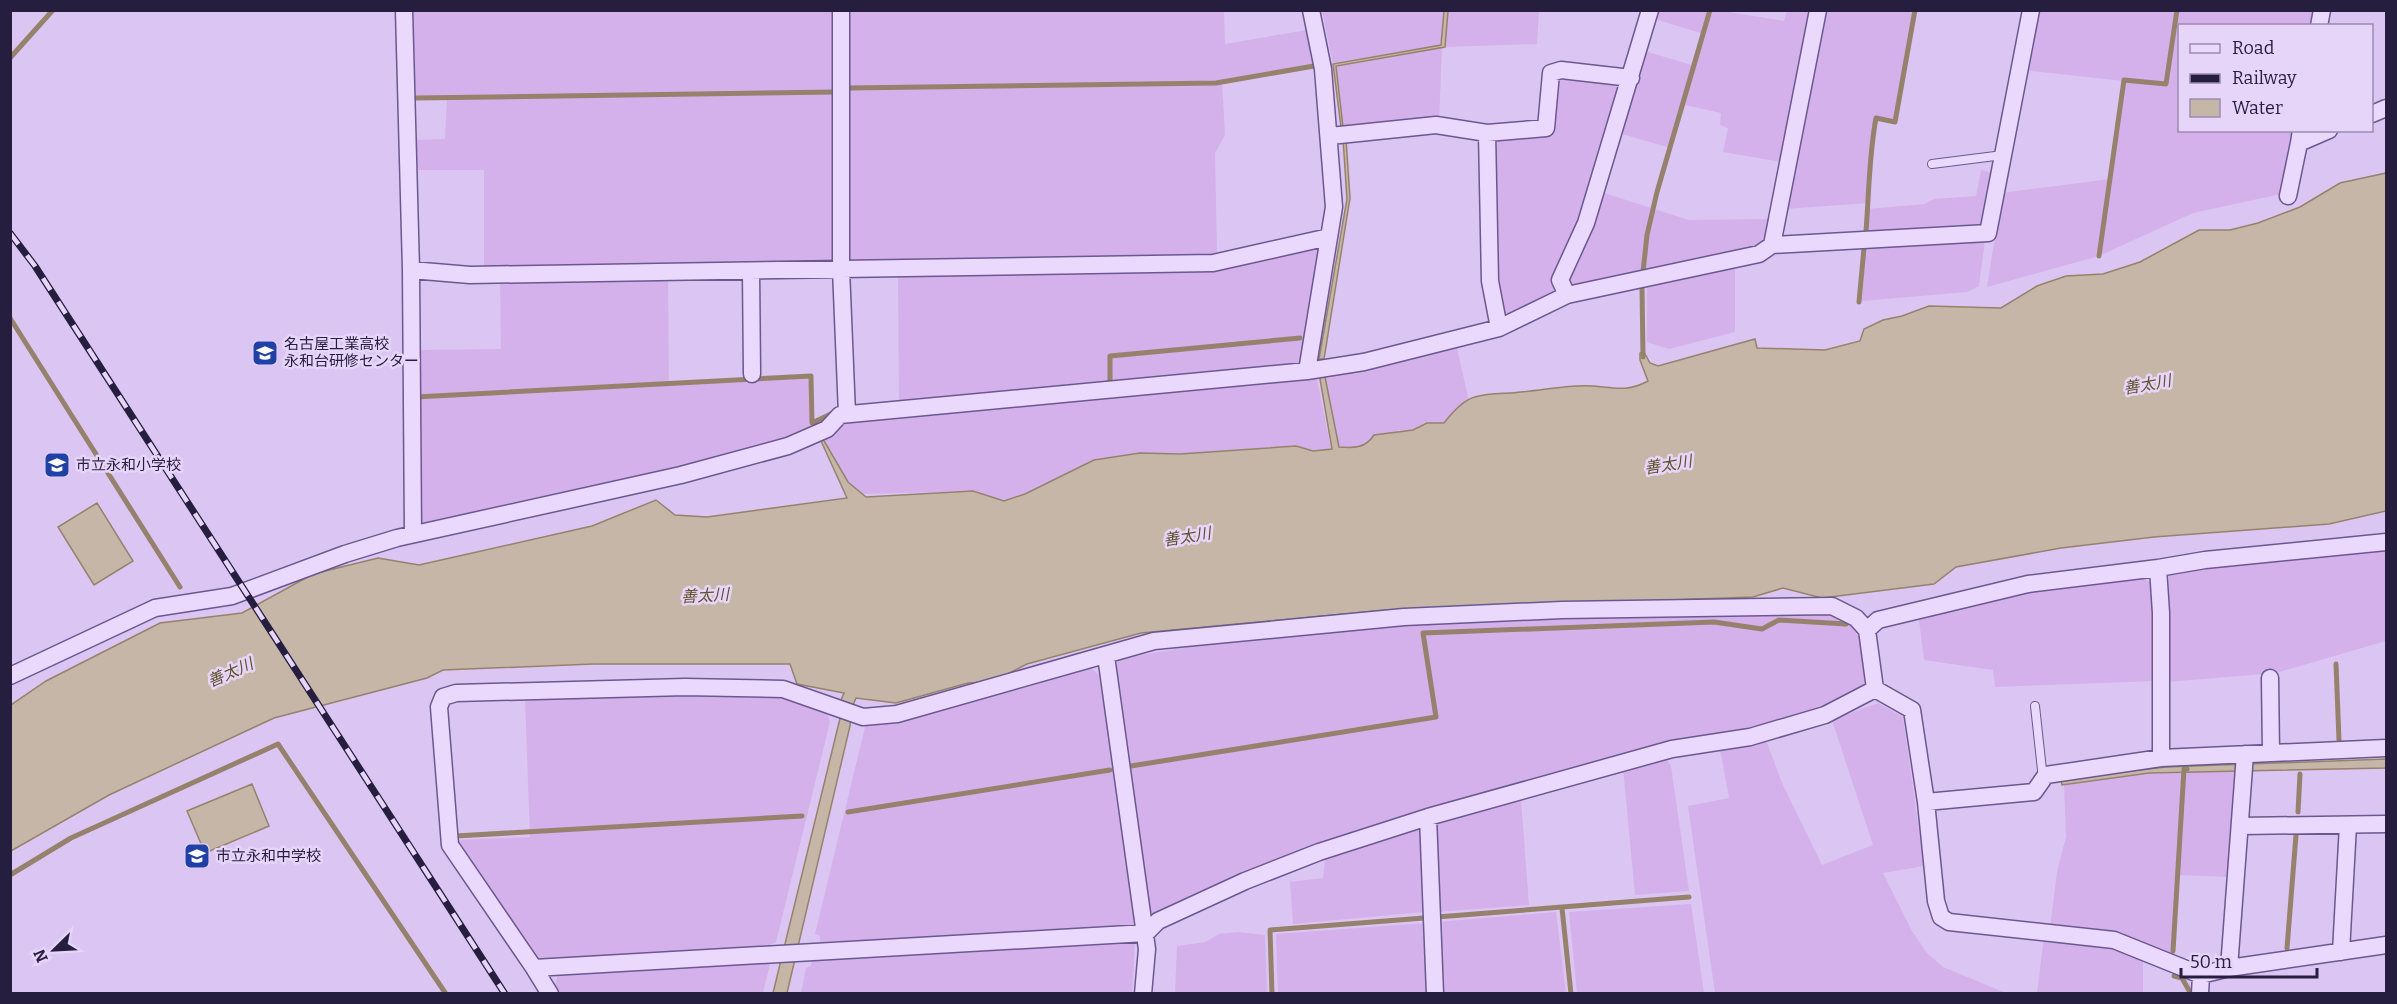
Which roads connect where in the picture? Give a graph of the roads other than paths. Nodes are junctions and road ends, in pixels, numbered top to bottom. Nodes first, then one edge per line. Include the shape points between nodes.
1 (404, 10) edge
2 (841, 10) edge
3 (1311, 10) edge
4 (1650, 10) edge
5 (1818, 10) edge
6 (2031, 10) edge
7 (1631, 78) junction
8 (2321, 132) edge
9 (1487, 133) junction
10 (1330, 136) junction
11 (2300, 137) edge
12 (2003, 155) junction
13 (1932, 164) dead end
14 (2288, 196) dead end
15 (1329, 237) junction
16 (1772, 244) junction
17 (842, 269) junction
18 (411, 270) junction
19 (751, 271) junction
20 (1567, 295) junction
21 (1499, 328) junction
22 (1307, 371) junction
23 (752, 374) dead end
24 (847, 414) junction
25 (413, 534) junction
26 (2386, 542) edge
27 (2158, 568) junction
28 (1867, 630) junction
29 (1106, 656) junction
30 (10, 675) edge
31 (2270, 678) dead end
32 (1875, 688) junction
33 (2035, 706) dead end
34 (2386, 748) edge
35 (2271, 753) junction
36 (2161, 758) junction
37 (2244, 763) junction
38 (2043, 780) junction
39 (1926, 802) junction
40 (1428, 817) junction
41 (2386, 824) edge
42 (2348, 825) junction
43 (2241, 826) junction
44 (1146, 933) junction
45 (2386, 945) edge
46 (2341, 952) junction
47 (534, 968) junction
48 (2229, 968) junction
49 (2201, 975) junction
50 (550, 993) edge
51 (1143, 993) edge
52 (1435, 993) edge
53 (2200, 993) edge

1 - 18 street
2 - 17 street
3 - 10 street via 1323,69
4 - 7 street
5 - 16 street
6 - 12 street
7 - 9 street via 1561,70 1551,73 1546,128
7 - 20 street via 1586,223 1560,280
8 - 11 street
9 - 10 street via 1436,125
9 - 21 street via 1490,281
10 - 15 street via 1334,207
11 - 14 street
12 - 13 lane
12 - 16 street via 1988,233
15 - 17 street via 1213,263
15 - 22 street
16 - 20 street via 1759,254
17 - 19 street
17 - 24 street
18 - 19 street via 470,275
18 - 25 street
19 - 23 street
20 - 21 street
21 - 22 street via 1364,362
22 - 24 street
24 - 25 street via 840,415 827,429 788,446 681,475
25 - 30 street via 231,596 155,608
26 - 27 street
27 - 28 street via 2028,584 1878,620
27 - 36 street
28 - 29 street via 1856,618 1832,606 1562,610 1404,617 1154,641
28 - 32 street
29 - 44 street
29 - 47 street via 897,714 864,717 783,689 544,690 456,693 442,697 439,706 450,845
31 - 35 street
32 - 39 street via 1912,710
32 - 40 street via 1825,715 1750,737 1672,749
33 - 38 lane
34 - 35 street
35 - 37 street
36 - 37 street
36 - 38 street via 2046,775
37 - 43 street
38 - 39 street via 2034,792
39 - 49 street via 1941,917 1949,922 2114,940
40 - 44 street via 1245,881 1158,921
40 - 52 street
41 - 42 street
42 - 43 street
42 - 46 street
43 - 48 street
44 - 47 street
44 - 51 street
45 - 46 street
46 - 48 street
47 - 50 street
48 - 49 street
49 - 53 street

